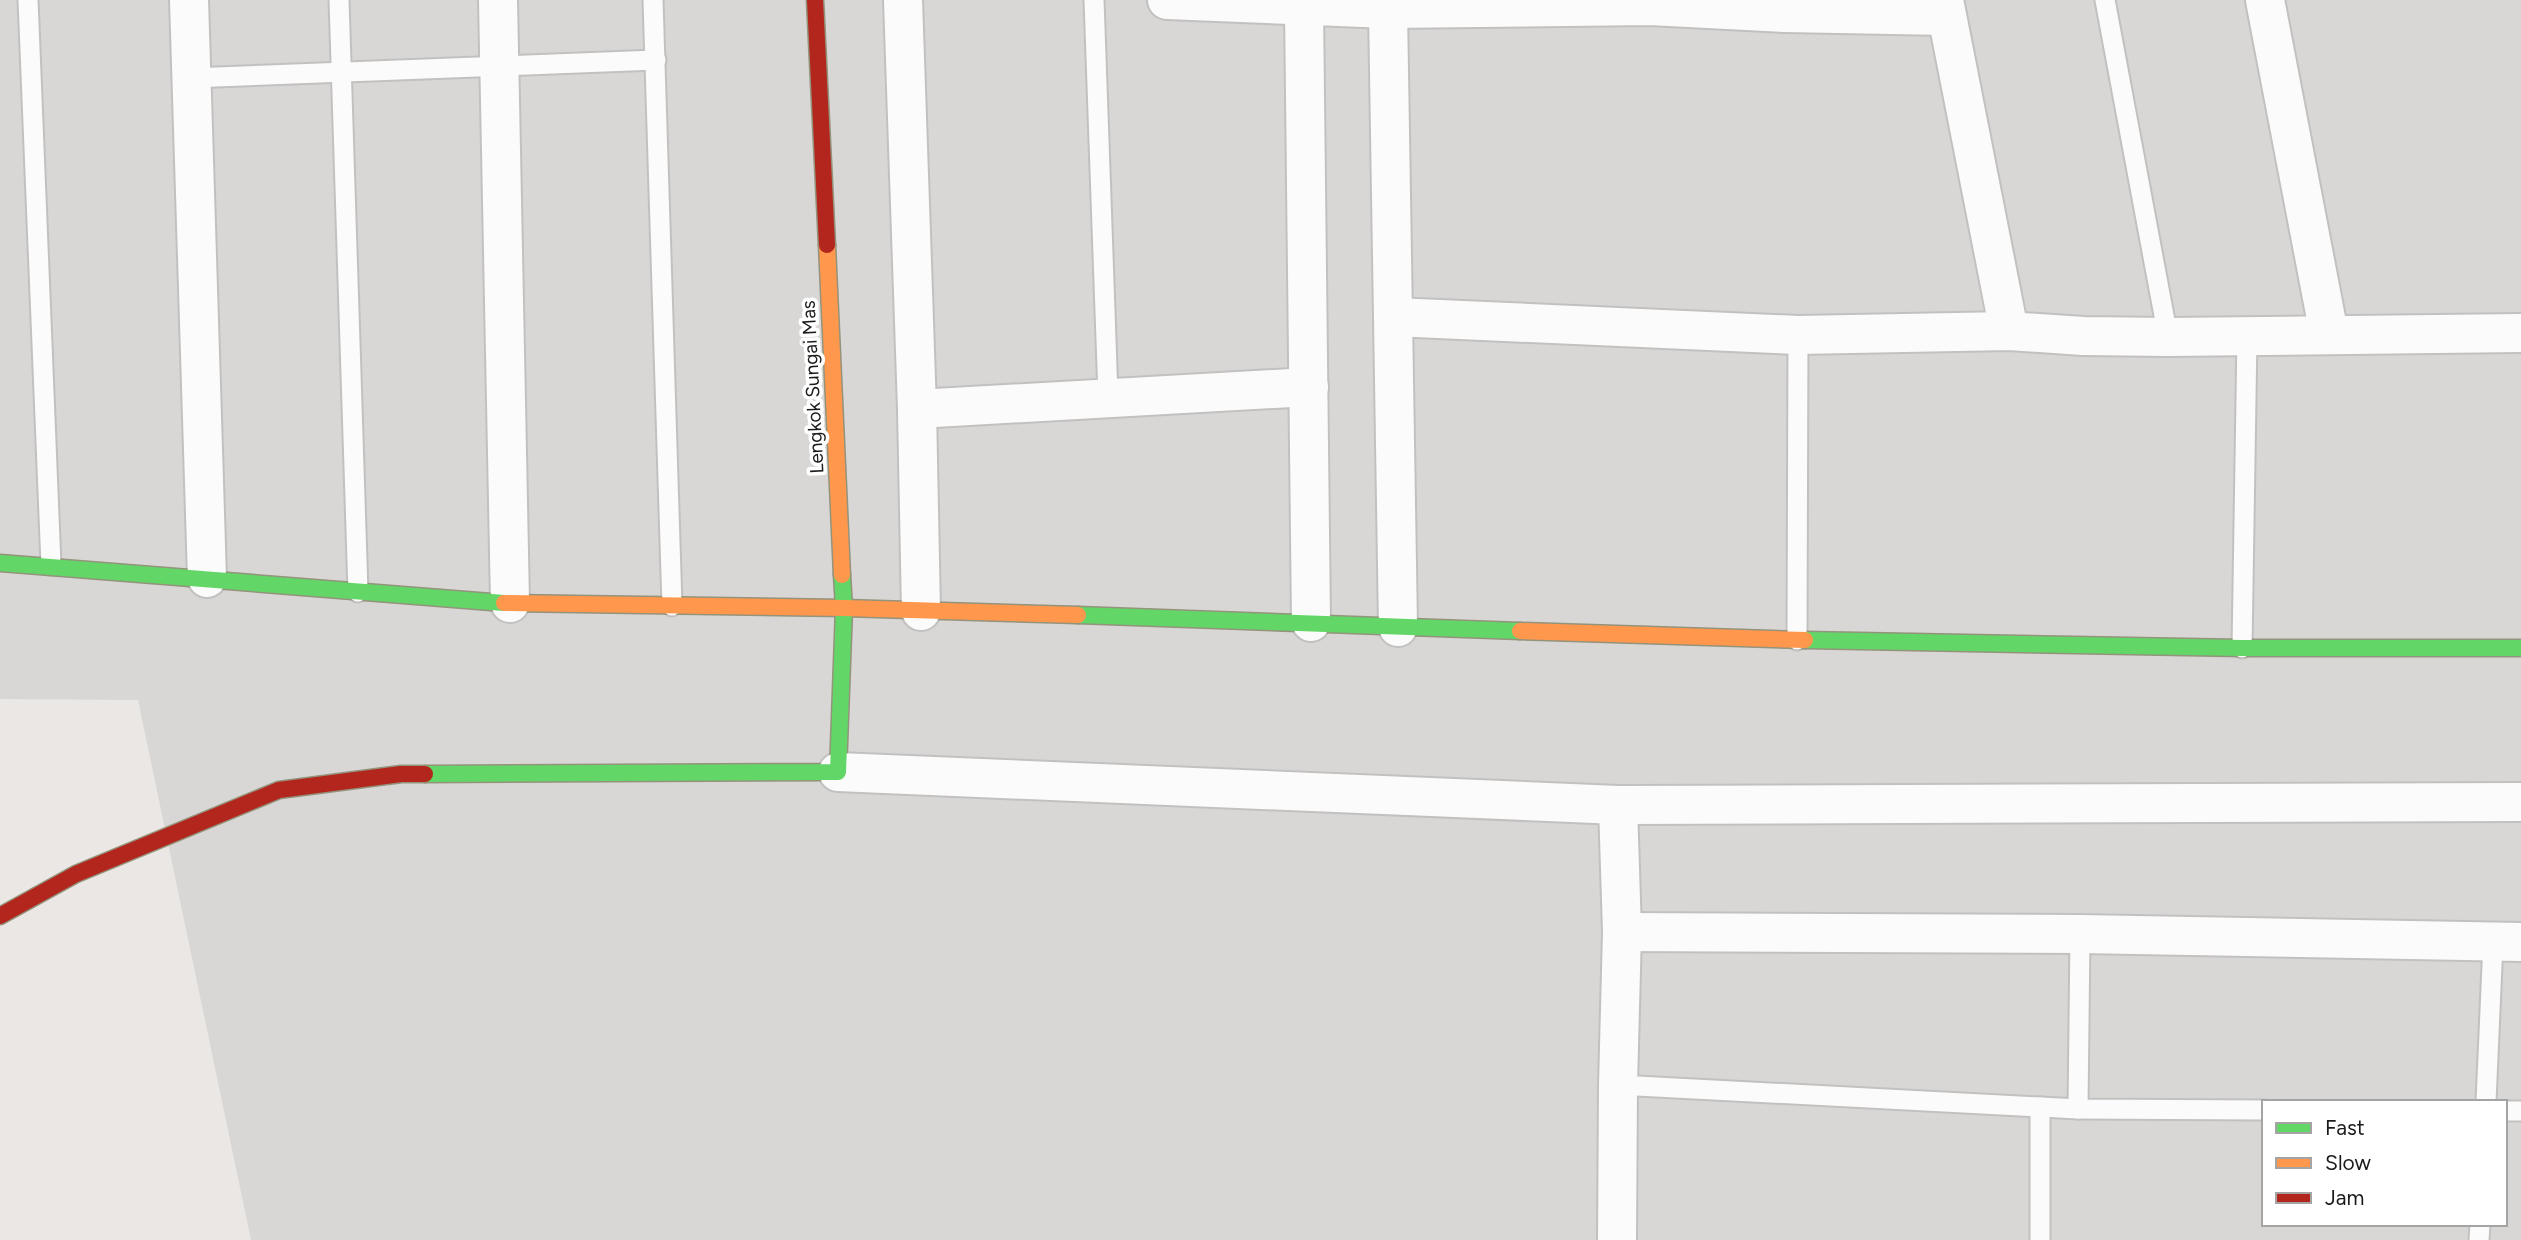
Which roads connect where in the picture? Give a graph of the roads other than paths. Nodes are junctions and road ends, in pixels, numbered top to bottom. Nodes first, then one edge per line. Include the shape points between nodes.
1 (28, 0) edge
2 (189, 0) edge
3 (339, 0) edge
4 (498, 0) edge
5 (653, 0) edge
6 (815, 0) edge
7 (903, 0) edge
8 (1094, 0) edge
9 (1167, 0) edge
10 (2105, 0) edge
11 (2265, 0) edge
12 (1649, 3) edge
13 (1784, 6) edge
14 (1304, 7) junction
15 (1945, 8) edge
16 (1388, 9) junction
17 (656, 60) junction
18 (498, 66) junction
19 (341, 72) junction
20 (190, 78) junction
21 (1394, 317) junction
22 (2009, 331) junction
23 (2521, 332) edge
24 (2329, 334) junction
25 (1798, 335) junction
26 (2247, 336) junction
27 (2168, 337) junction
28 (1308, 387) junction
29 (1108, 396) junction
30 (917, 408) junction
31 (0, 563) edge
32 (51, 565) junction
33 (207, 578) junction
34 (358, 592) junction
35 (510, 603) junction
36 (672, 606) junction
37 (844, 608) junction
38 (920, 611) junction
39 (1311, 622) junction
40 (1398, 627) junction
41 (1797, 640) junction
42 (2242, 648) junction
43 (2521, 648) edge
44 (838, 772) junction
45 (2521, 802) edge
46 (1618, 805) junction
47 (0, 916) edge
48 (1622, 932) junction
49 (2080, 934) junction
50 (2507, 942) edge
51 (1618, 1085) junction
52 (2486, 1100) edge
53 (2040, 1107) junction
54 (2078, 1109) junction
55 (2262, 1110) edge
56 (1617, 1240) edge
57 (2040, 1240) edge

1 - 32 lane
2 - 20 street
3 - 19 lane
4 - 18 street
5 - 17 lane
6 - 37 street, Lengkok Sungai Mas
7 - 30 street
8 - 29 lane
9 - 14 street
10 - 27 lane
11 - 24 street
12 - 13 street
12 - 16 street
13 - 15 street
14 - 16 street
14 - 28 street
15 - 22 street
16 - 21 street
17 - 18 lane
17 - 36 lane
18 - 19 lane
18 - 35 street
19 - 20 lane
19 - 34 lane
20 - 33 street
21 - 25 street
21 - 40 street
22 - 25 street
22 - 27 street
23 - 24 street
24 - 26 street
25 - 41 lane
26 - 27 street
26 - 42 lane
28 - 29 street
28 - 39 street
29 - 30 street
30 - 38 street
31 - 32 street
32 - 33 street
33 - 34 street
34 - 35 street
35 - 36 street
36 - 37 street
37 - 38 street
37 - 44 street, Lengkok Sungai Mas
38 - 39 street
39 - 40 street
40 - 41 street
41 - 42 street
42 - 43 street
44 - 46 street
44 - 47 street via 401,774 279,790 76,874
45 - 46 street
46 - 48 street
48 - 49 street
48 - 51 street
49 - 50 street
49 - 54 lane
50 - 52 lane
51 - 53 lane
51 - 56 street
53 - 54 lane
53 - 57 lane
54 - 55 lane

